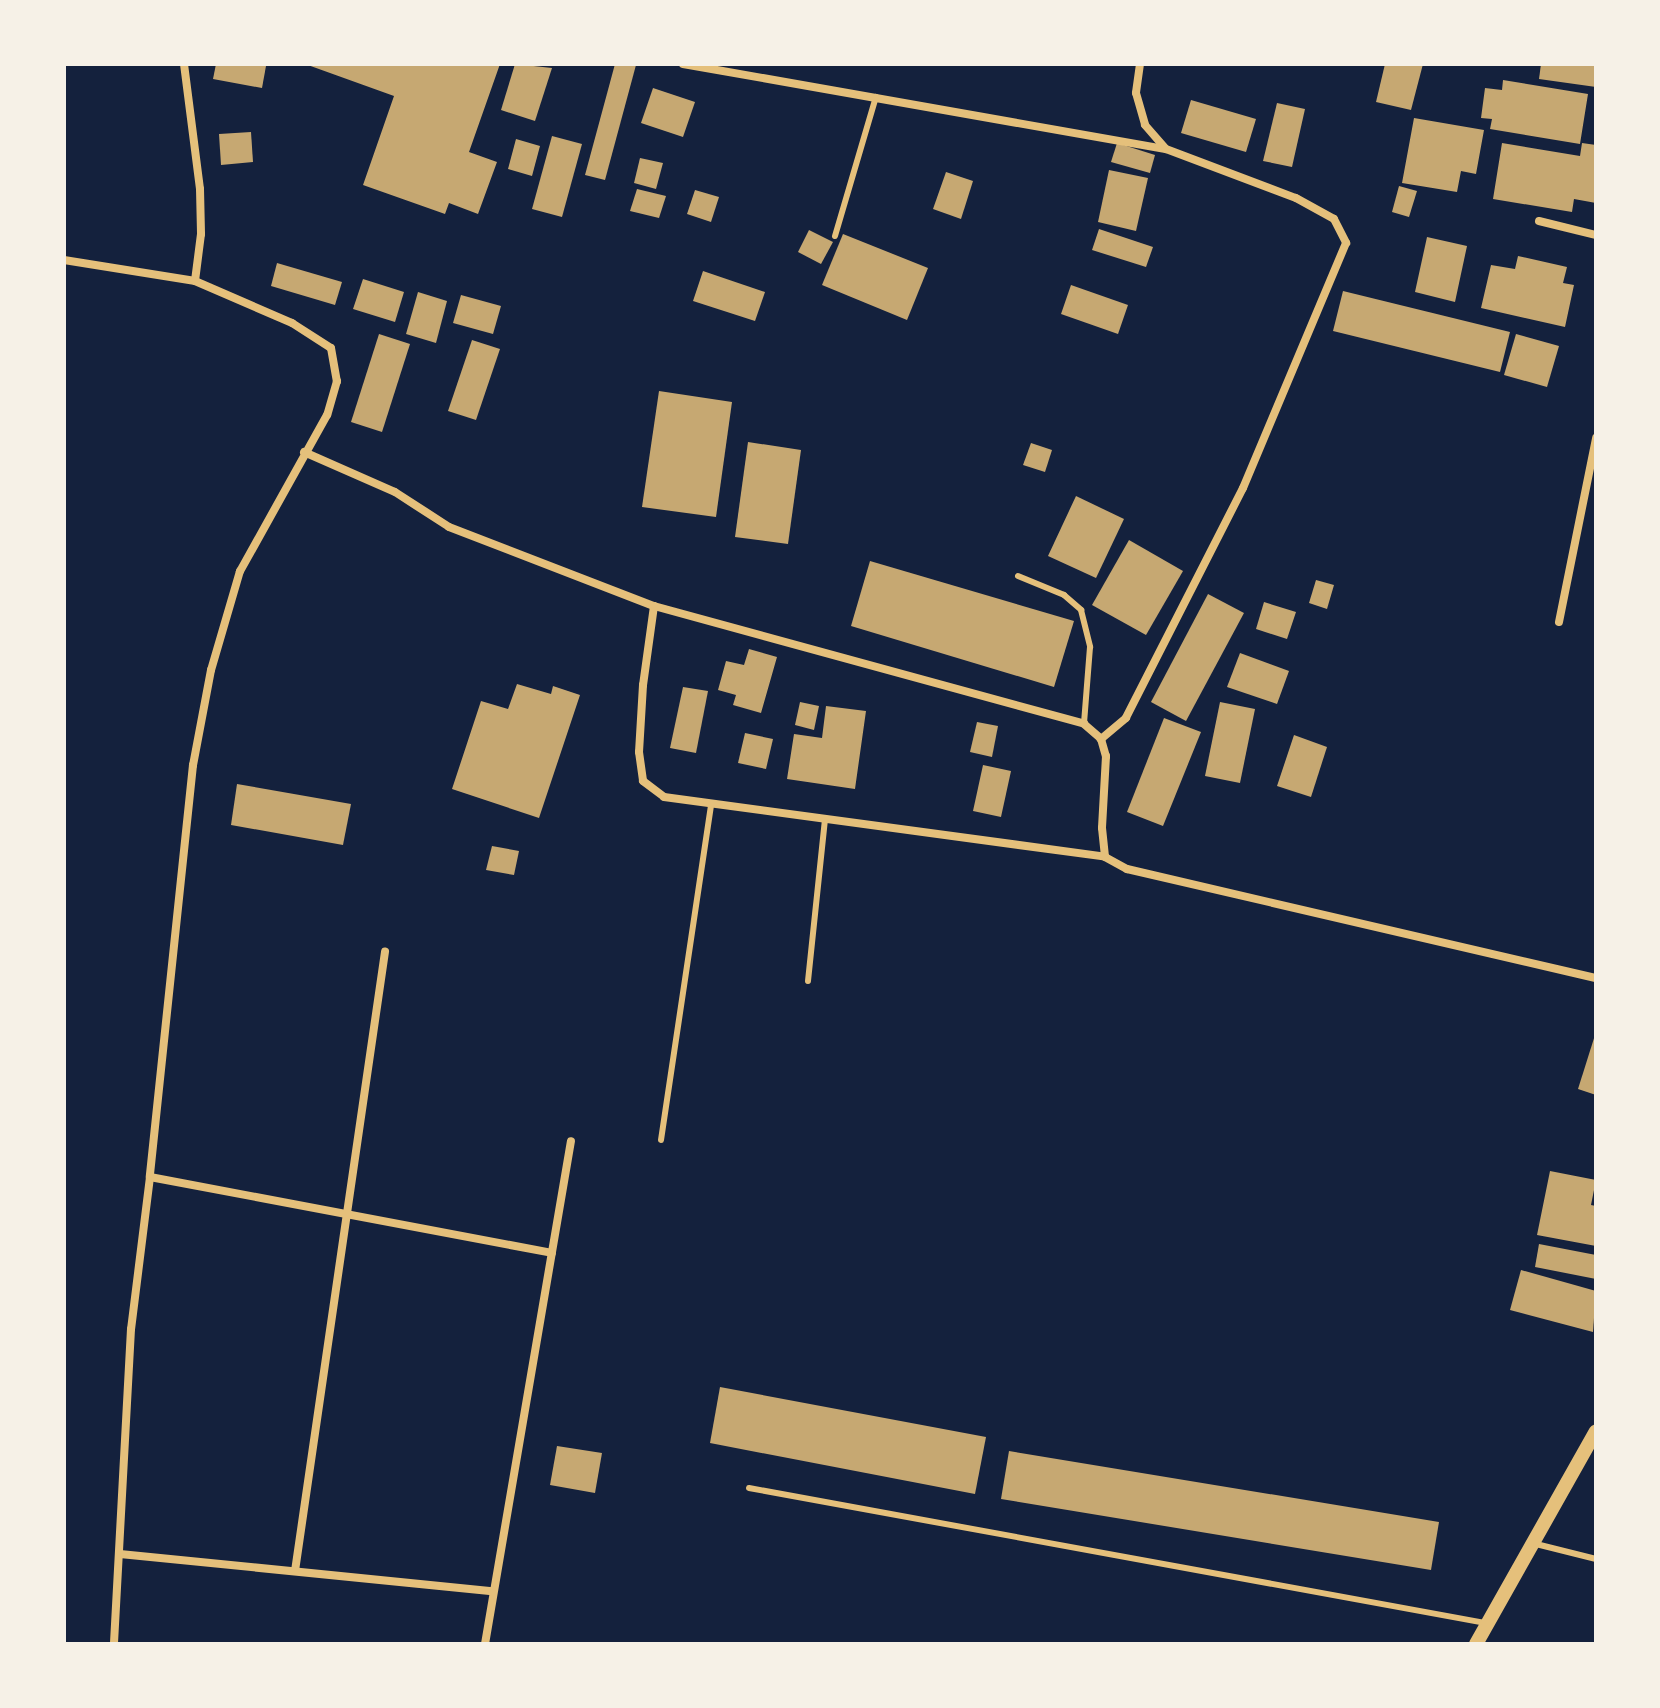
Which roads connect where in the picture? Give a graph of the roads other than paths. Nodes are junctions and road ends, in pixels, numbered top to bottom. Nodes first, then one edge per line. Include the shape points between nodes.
1 (184, 64) edge
2 (683, 64) edge
3 (1140, 64) edge
4 (876, 97) junction
5 (1166, 149) junction
6 (1539, 221) dead end
7 (1596, 235) edge
8 (835, 236) dead end
9 (64, 260) edge
10 (195, 281) junction
11 (1596, 438) edge
12 (304, 452) junction
13 (1018, 576) dead end
14 (654, 606) junction
15 (1559, 622) dead end
16 (1084, 724) junction
17 (1101, 739) junction
18 (711, 806) junction
19 (825, 819) junction
20 (1105, 857) junction
21 (385, 952) dead end
22 (1596, 978) edge
23 (808, 981) dead end
24 (661, 1140) dead end
25 (571, 1141) dead end
26 (150, 1177) junction
27 (347, 1217) junction
28 (552, 1253) junction
29 (1596, 1431) edge
30 (749, 1488) dead end
31 (1532, 1543) junction
32 (120, 1554) junction
33 (1596, 1559) edge
34 (295, 1571) junction
35 (492, 1591) junction
36 (1487, 1623) junction
37 (114, 1644) edge
38 (485, 1644) edge
39 (1476, 1644) edge

1 - 10 street via 200,189
2 - 4 street
3 - 5 street via 1136,93 1145,125
4 - 5 street
4 - 8 lane
5 - 17 street via 1296,198 1334,219 1346,243 1243,488 1126,718
6 - 7 street
9 - 10 street
10 - 12 street via 292,323 331,348 337,381 327,415
11 - 15 street
12 - 14 street via 395,492 449,527
12 - 26 street via 240,571 211,670 193,765
13 - 16 lane via 1064,595 1081,610 1090,647
14 - 16 street
14 - 18 street via 639,730 643,781 664,797
16 - 17 street
17 - 20 street via 1106,756
18 - 19 street
18 - 24 lane
19 - 20 street
19 - 23 lane
20 - 22 street via 1127,869
21 - 27 street
25 - 28 street
26 - 27 street
26 - 32 street via 131,1329
27 - 28 street
27 - 34 street
28 - 35 street
29 - 31 street
30 - 36 lane
31 - 33 lane
31 - 36 street
32 - 34 street
32 - 37 street
34 - 35 street
35 - 38 street
36 - 39 street

